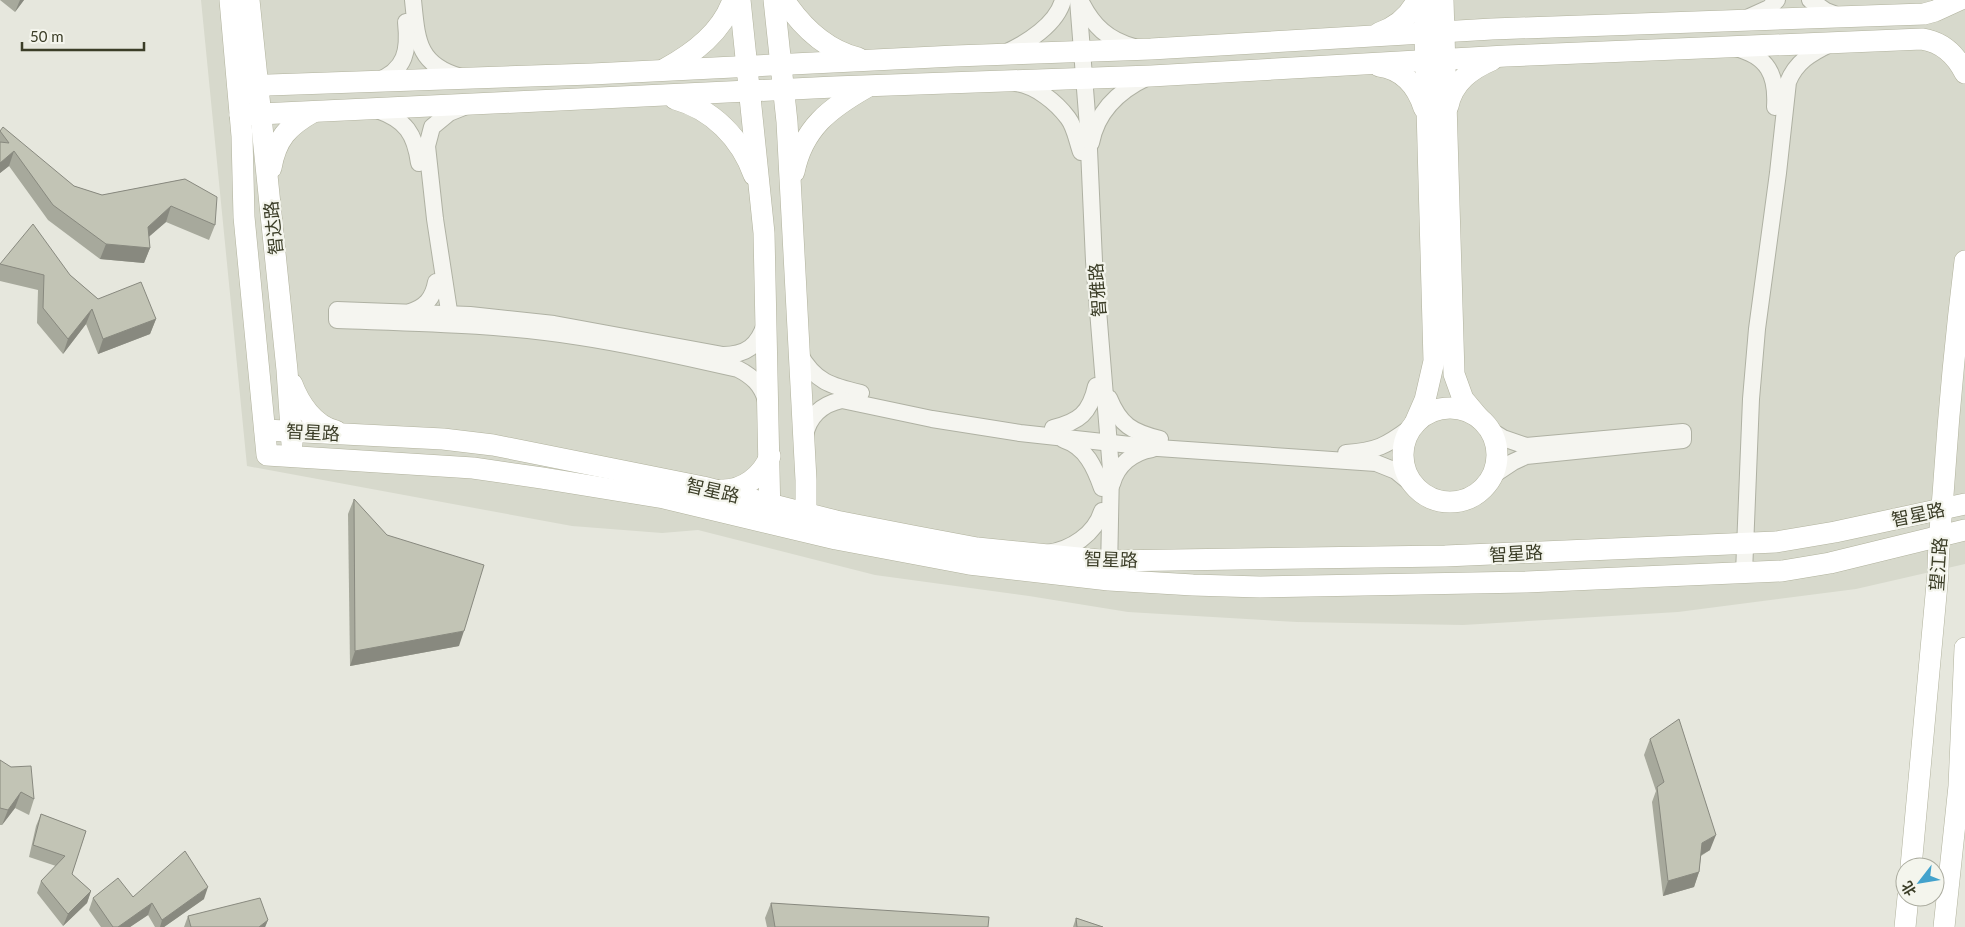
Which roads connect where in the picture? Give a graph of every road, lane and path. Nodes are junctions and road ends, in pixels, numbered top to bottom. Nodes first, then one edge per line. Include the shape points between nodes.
1 (230, 0) edge
2 (249, 0) edge
3 (404, 0) edge
4 (413, 0) edge
5 (733, 0) edge
6 (740, 0) edge
7 (774, 0) edge
8 (784, 0) edge
9 (1063, 0) edge
10 (1070, 0) edge
11 (1079, 0) edge
12 (1417, 0) edge
13 (1424, 0) edge
14 (1443, 0) edge
15 (1449, 0) edge
16 (1777, 0) edge
17 (1810, 0) edge
18 (1959, 0) edge
19 (1841, 17) junction
20 (1743, 20) junction
21 (1497, 29) junction
22 (1434, 33) junction
23 (1366, 37) junction
24 (1833, 43) junction
25 (253, 46) junction
26 (1730, 47) junction
27 (1151, 50) junction
28 (1078, 52) junction
29 (1000, 55) junction
30 (1499, 56) junction
31 (866, 60) junction
32 (1435, 60) junction
33 (781, 64) junction
34 (1364, 64) junction
35 (746, 66) junction
36 (663, 70) junction
37 (1965, 73) edge
38 (1152, 76) junction
39 (468, 78) junction
40 (1080, 78) junction
41 (1004, 81) junction
42 (375, 82) junction
43 (306, 84) junction
44 (248, 86) junction
45 (870, 86) junction
46 (783, 90) junction
47 (750, 92) junction
48 (667, 96) junction
49 (470, 105) junction
50 (375, 110) junction
51 (313, 112) junction
52 (251, 115) junction
53 (1437, 116) junction
54 (1085, 153) junction
55 (269, 188) junction
56 (791, 192) junction
57 (760, 193) junction
58 (1965, 261) edge
59 (441, 287) junction
60 (410, 312) junction
61 (470, 315) junction
62 (767, 317) junction
63 (445, 319) junction
64 (799, 353) junction
65 (287, 370) junction
66 (1100, 387) junction
67 (769, 412) junction
68 (1484, 424) junction
69 (1412, 426) junction
70 (265, 430) junction
71 (291, 431) junction
72 (1054, 432) junction
73 (351, 434) junction
74 (1104, 438) junction
75 (1159, 444) junction
76 (804, 445) junction
77 (267, 455) joint
78 (770, 456) junction
79 (293, 457) junction
80 (806, 476) junction
81 (1492, 476) junction
82 (1413, 486) junction
83 (1106, 489) junction
84 (714, 490) junction
85 (1965, 504) edge
86 (1942, 509) junction
87 (1102, 511) junction
88 (770, 513) junction
89 (836, 521) junction
90 (806, 522) junction
91 (1965, 530) edge
92 (1938, 536) junction
93 (1740, 543) junction
94 (1038, 554) junction
95 (1105, 570) junction
96 (1739, 574) junction
97 (1965, 648) edge
98 (1912, 857) edge
99 (1907, 907) edge
100 (1906, 927) edge
101 (1944, 927) edge

1 - 44 main road, 智达路
2 - 25 main road, 智达路
3 - 42 street via 406,52 395,71
4 - 39 street via 417,38 422,50 439,67
5 - 36 main road via 720,26 708,39
6 - 35 main road
7 - 33 main road
8 - 31 main road via 795,17 824,42 845,54
9 - 29 street via 1051,20 1038,33
10 - 28 street, 智雅路
11 - 27 street via 1100,31 1116,42
11 - 28 street, 智雅路
12 - 23 main road via 1396,26
13 - 22 main road
14 - 22 main road
15 - 21 main road via 1461,16 1478,27
16 - 20 street via 1769,8
17 - 19 street
18 - 19 main road via 1924,14
19 - 20 main road
20 - 21 main road
21 - 22 main road
22 - 23 main road
22 - 32 main road
23 - 27 main road
24 - 26 main road
24 - 37 main road via 1933,41 1954,56
24 - 93 street via 1804,59 1791,73 1788,82 1757,329
25 - 43 main road via 260,62 272,72 287,81
25 - 44 main road, 智达路
26 - 30 main road
26 - 93 street via 1744,50 1764,63 1775,80 1776,93 1772,154 1747,344
27 - 28 main road
28 - 29 main road
28 - 40 street, 智雅路
29 - 31 main road
30 - 32 main road
30 - 53 main road via 1467,73
31 - 33 main road
32 - 34 main road
32 - 53 main road
33 - 35 main road
33 - 46 main road
34 - 38 main road
34 - 53 main road via 1399,72
35 - 36 main road
35 - 47 main road
36 - 39 main road
38 - 40 main road
38 - 54 street via 1124,90 1111,103
39 - 42 main road
40 - 41 main road
40 - 54 street, 智雅路
41 - 45 main road
41 - 54 street via 1027,85 1056,106 1069,118
42 - 43 main road
43 - 44 main road
44 - 52 main road, 智达路
45 - 46 main road
45 - 56 main road via 837,106 812,129 796,159
46 - 47 main road
46 - 56 main road
47 - 48 main road
47 - 57 main road
48 - 49 main road
48 - 57 main road via 688,102 724,126 744,154
49 - 50 main road
49 - 59 street via 440,119 432,127 427,146
50 - 51 main road
50 - 59 street via 400,120 414,137
51 - 52 main road
51 - 55 main road via 291,127 274,149
52 - 55 main road, 智达路
52 - 70 main road, 智达路 via 244,217
53 - 68 main road via 1454,374 1463,398
53 - 69 main road via 1434,361 1425,400
54 - 66 street, 智雅路
55 - 65 main road, 智达路
56 - 64 main road
57 - 62 main road
58 - 86 main road, 望江路
59 - 60 street via 418,309
59 - 61 street
59 - 63 street
60 - 63 street
60 - 63 street via 337,310 337,320
61 - 62 street via 564,325 723,356 742,354 751,348
61 - 63 street
62 - 67 main road
63 - 67 street via 580,336 738,369 759,385
64 - 72 street via 814,375 836,387 920,408
64 - 76 main road
65 - 71 main road, 智达路
65 - 73 main road via 297,396 317,421 330,430
66 - 72 street via 1080,417
66 - 74 street, 智雅路
66 - 75 street via 1122,421
67 - 78 main road
68 - 69 main road via 1465,410 1449,408 1434,410
68 - 81 main road via 1496,445 1497,461
68 - 81 street via 1503,438 1526,446 1683,432 1683,440 1526,456
69 - 75 street via 1380,448 1367,452
69 - 82 main road via 1404,442 1402,457 1405,472
70 - 71 main road, 智星路
70 - 77 main road, 智达路
71 - 73 main road, 智星路
71 - 79 main road, 智达路
72 - 74 street
72 - 76 street via 932,419 842,400 828,403 814,413 806,430
72 - 83 street via 1081,449
73 - 84 main road, 智星路 via 492,445
74 - 75 street
74 - 83 street, 智雅路
75 - 82 street via 1376,464 1396,471
75 - 83 street via 1127,460
76 - 80 main road
77 - 79 main road, 智星路
78 - 84 main road via 759,475 750,482 733,489
78 - 88 main road
79 - 88 main road, 智星路 via 473,468
80 - 89 main road via 815,502
80 - 90 main road
81 - 82 main road via 1476,494 1454,503 1438,502
83 - 87 street, 智雅路
83 - 95 street, 智雅路
84 - 88 main road, 智星路
85 - 86 main road, 智星路
86 - 92 main road, 望江路
86 - 93 main road, 智星路 via 1806,538
87 - 94 street via 1098,522 1079,541 1055,552
87 - 95 street, 智雅路
88 - 90 main road, 智星路
89 - 90 main road, 智星路
89 - 94 main road, 智星路 via 977,548
90 - 95 main road, 智星路 via 863,544 969,564
91 - 92 main road, 智星路
92 - 96 main road, 智星路 via 1830,563
92 - 98 main road, 望江路 via 1938,573
93 - 95 main road, 智星路
93 - 96 street
94 - 95 main road, 智星路
95 - 96 main road, 智星路 via 1260,587
97 - 101 main road via 1959,786
99 - 100 main road

